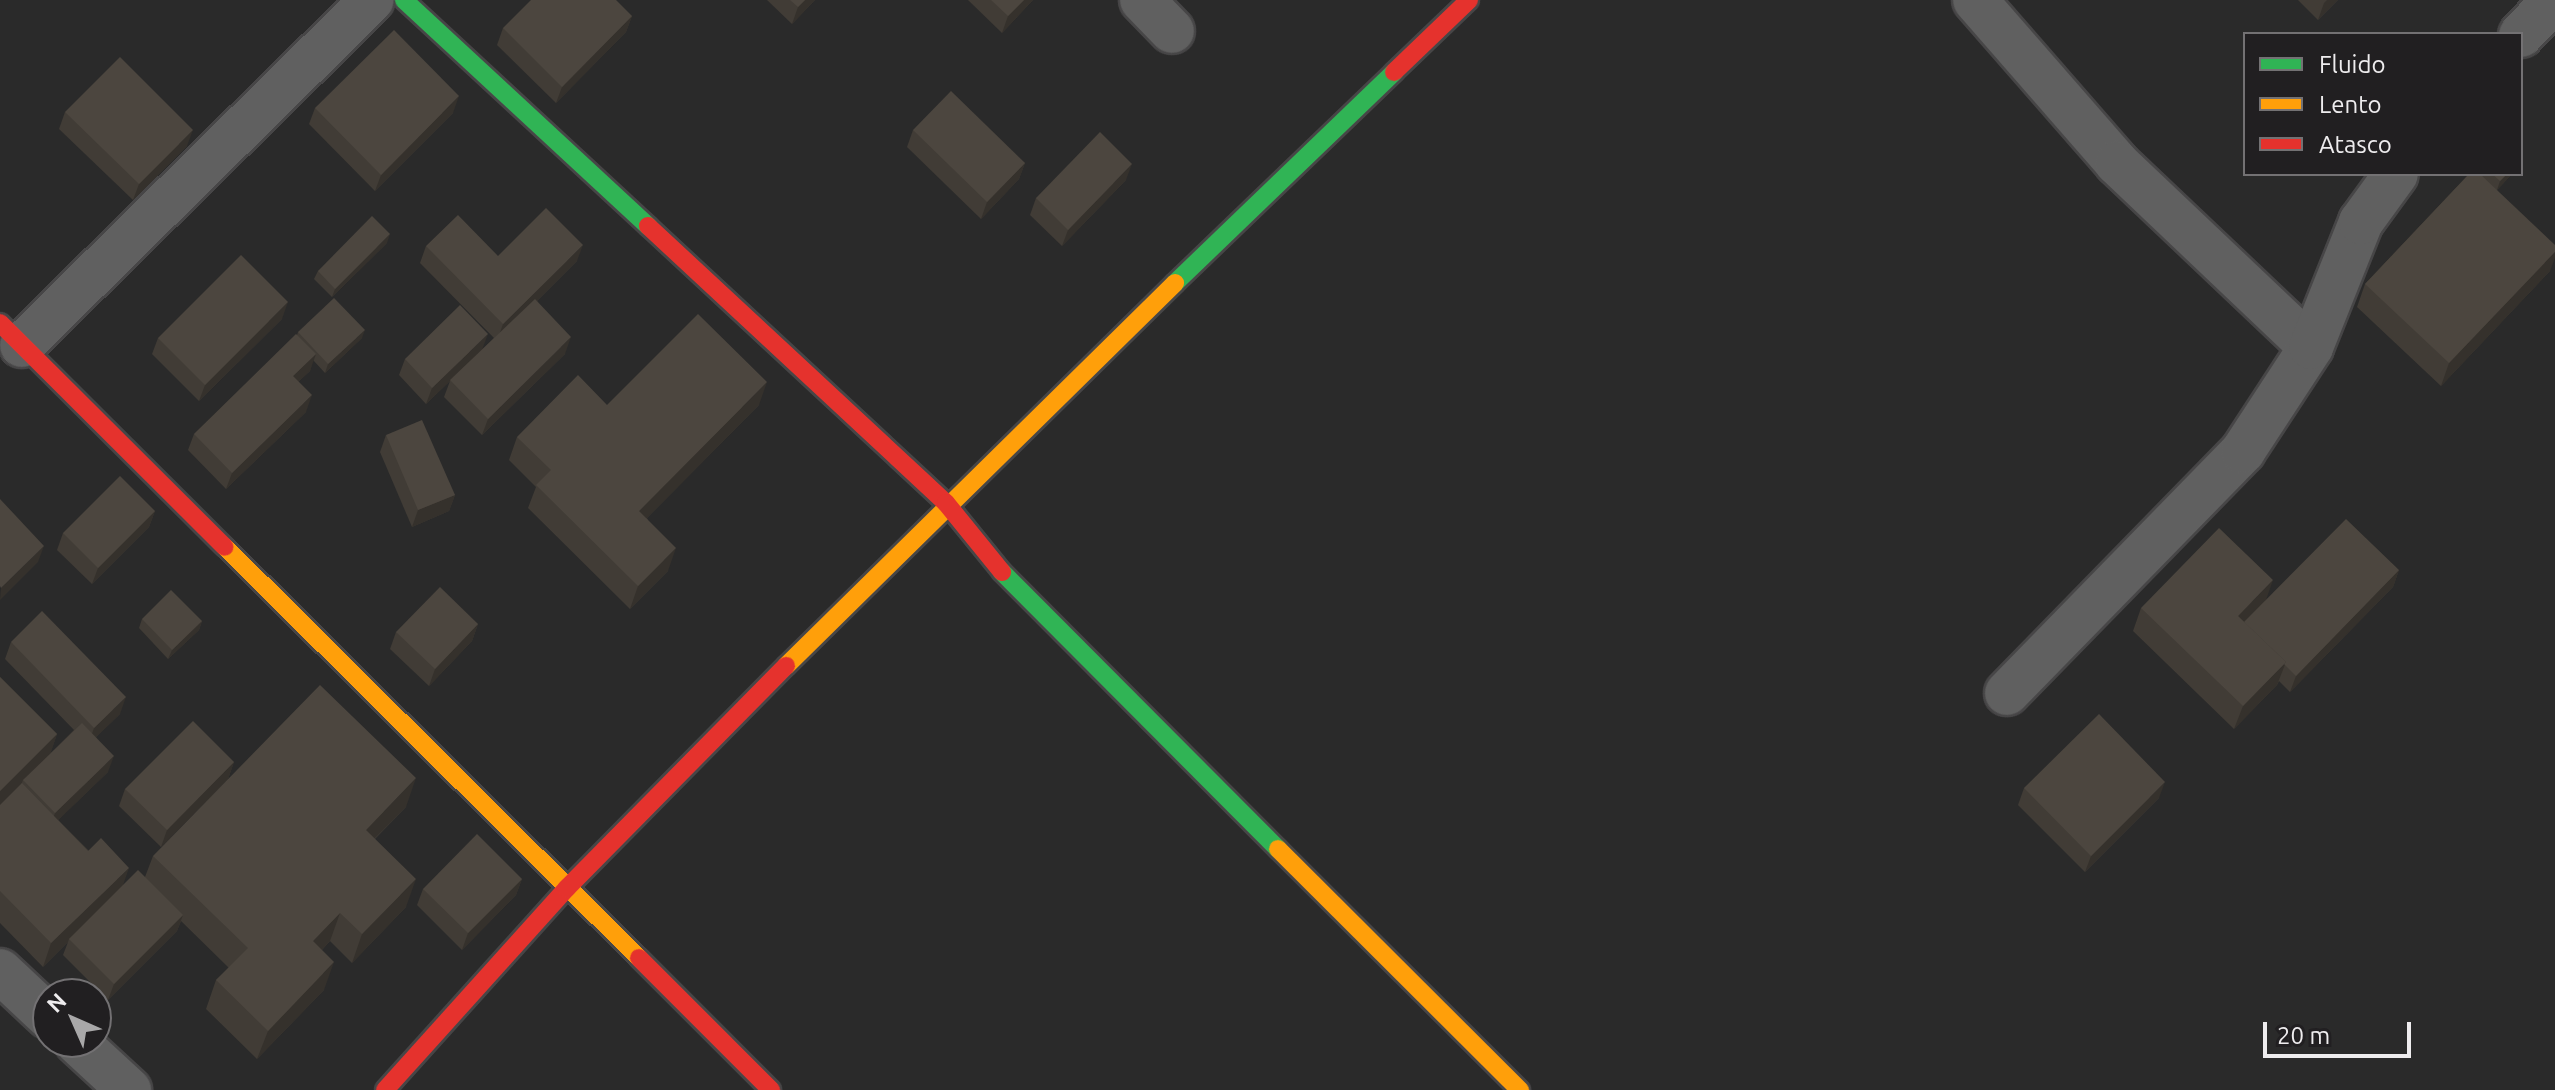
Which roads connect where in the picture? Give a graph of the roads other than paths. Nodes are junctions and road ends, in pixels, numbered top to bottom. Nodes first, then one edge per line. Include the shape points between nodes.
1 (372, 0) edge
2 (404, 0) edge
3 (1142, 0) edge
4 (1469, 0) edge
5 (1975, 0) edge
6 (2554, 0) edge
7 (1172, 31) dead end
8 (2523, 33) edge
9 (2395, 176) edge
10 (11, 334) edge
11 (2311, 347) junction
12 (946, 503) junction
13 (2007, 693) dead end
14 (567, 888) junction
15 (0, 971) edge
16 (32, 1001) edge
17 (94, 1058) edge
18 (129, 1090) edge
19 (385, 1090) edge
20 (771, 1090) edge
21 (1520, 1090) edge

1 - 10 street
2 - 12 street
3 - 7 street
4 - 12 street
5 - 11 street via 2117,163
6 - 8 street
9 - 11 street via 2361,222
10 - 14 street
11 - 13 street via 2243,451
12 - 14 street
12 - 21 street via 1014,587
14 - 19 street
14 - 20 street
15 - 16 street
17 - 18 street

